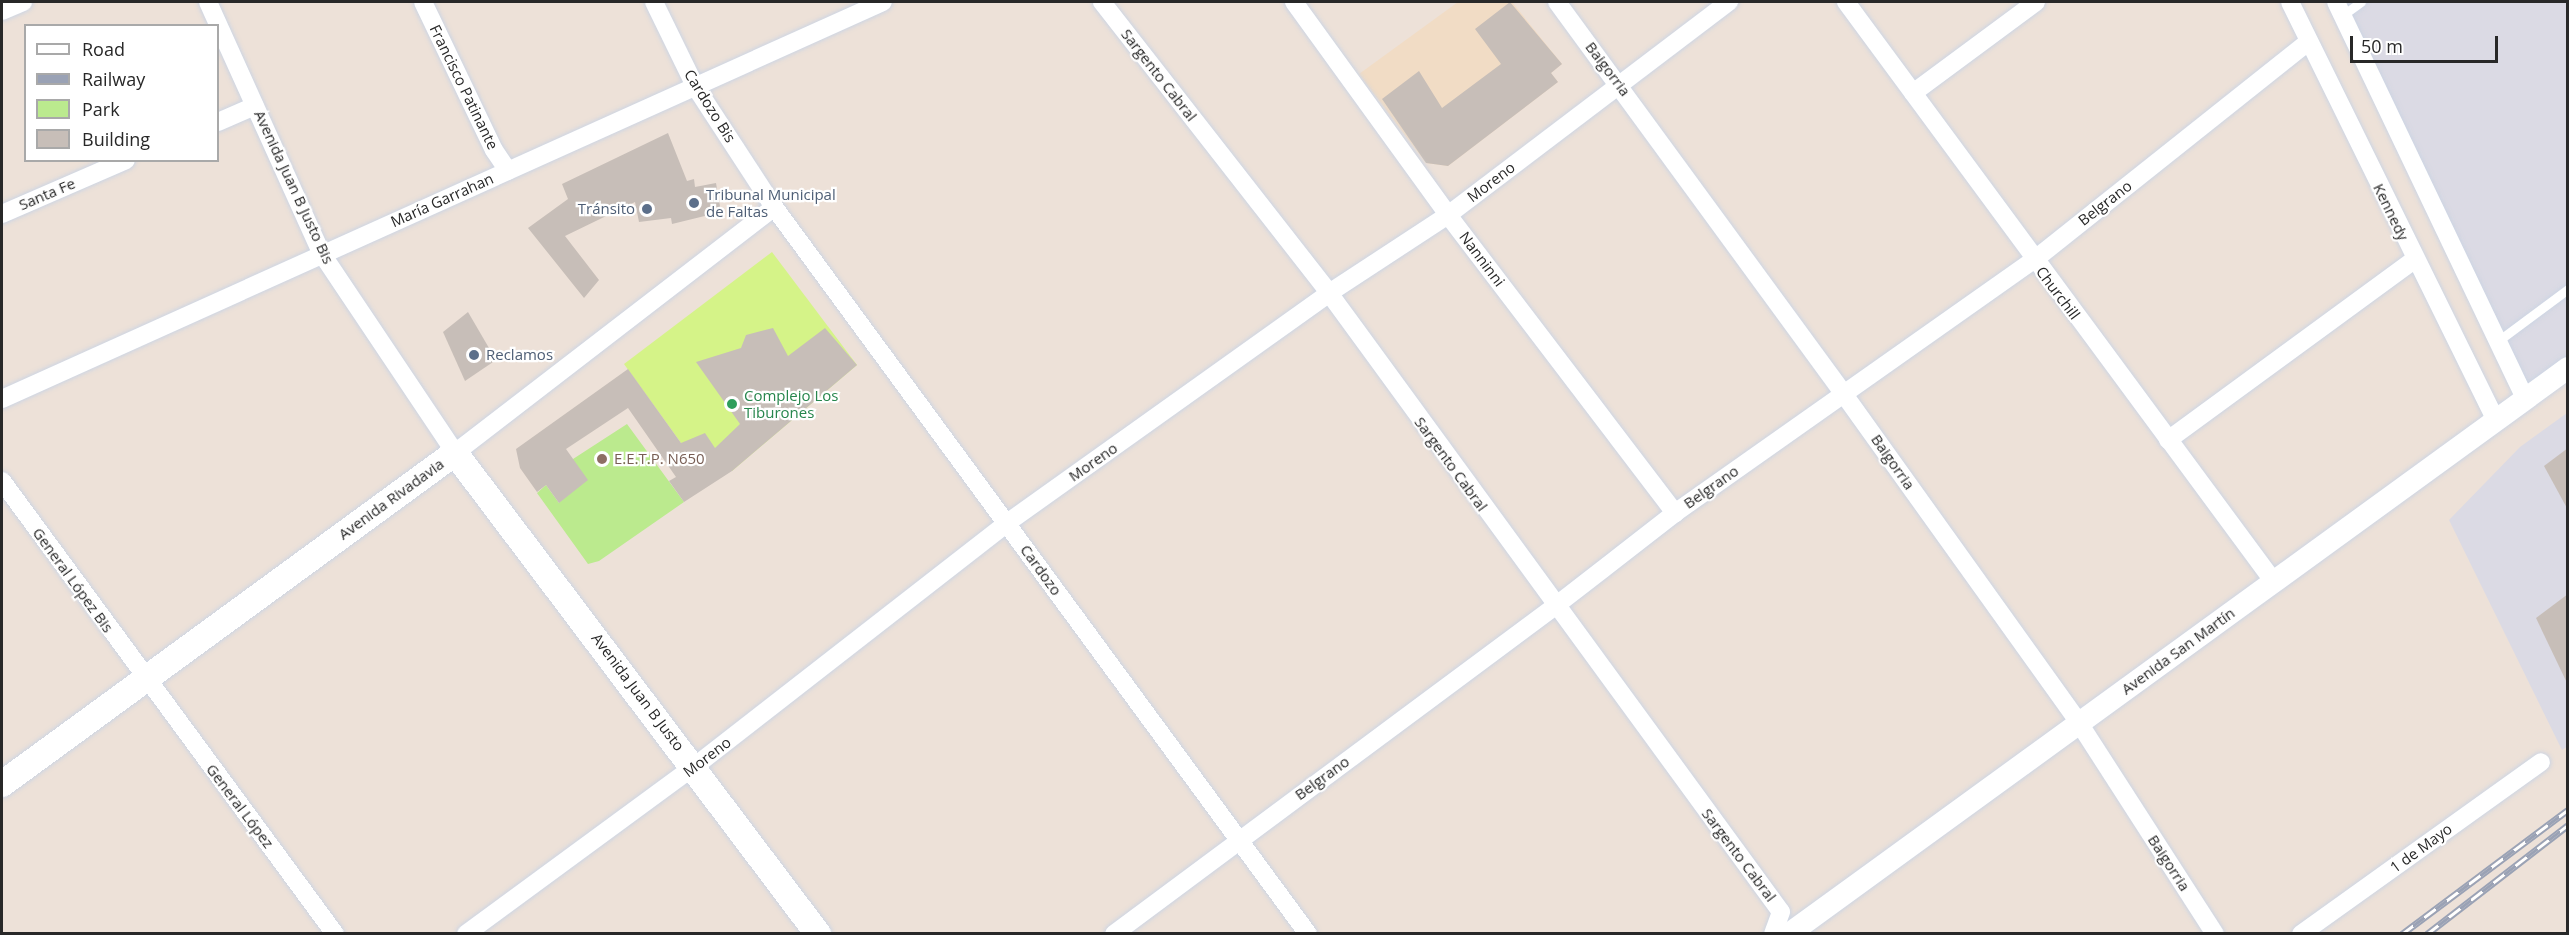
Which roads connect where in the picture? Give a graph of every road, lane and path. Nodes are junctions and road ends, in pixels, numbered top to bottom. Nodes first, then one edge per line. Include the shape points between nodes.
1 (23, 2) edge
2 (208, 2) edge
3 (423, 2) edge
4 (654, 2) edge
5 (883, 2) edge
6 (1102, 2) edge
7 (1294, 2) edge
8 (1557, 2) edge
9 (1729, 2) edge
10 (1846, 2) edge
11 (2036, 2) edge
12 (2290, 2) edge
13 (2361, 2) edge
14 (2339, 8) edge
15 (2, 11) edge
16 (218, 24) edge
17 (219, 26) edge
18 (2308, 42) junction
19 (1621, 85) junction
20 (695, 86) junction
21 (1913, 93) junction
22 (255, 105) junction
23 (219, 122) edge
24 (121, 162) edge
25 (508, 171) junction
26 (774, 207) junction
27 (2, 214) edge
28 (1448, 214) junction
29 (322, 254) junction
30 (2034, 260) junction
31 (2414, 260) junction
32 (2568, 289) edge
33 (1329, 294) junction
34 (2498, 341) junction
35 (2568, 368) edge
36 (1843, 393) junction
37 (2, 399) edge
38 (2526, 399) junction
39 (2496, 421) junction
40 (2168, 440) junction
41 (455, 453) junction
42 (2, 481) edge
43 (1675, 513) junction
44 (1007, 523) junction
45 (2274, 582) junction
46 (1554, 607) junction
47 (144, 678) junction
48 (2079, 723) junction
49 (2541, 762) dead end
50 (695, 766) junction
51 (2, 784) edge
52 (1238, 840) junction
53 (335, 933) edge
54 (466, 933) edge
55 (818, 933) edge
56 (1114, 933) edge
57 (1308, 933) edge
58 (1773, 933) edge
59 (1788, 933) edge
60 (2215, 933) edge
61 (2301, 933) edge

1 - 15 street
2 - 16 street, Avenida Juan B Justo Bis
3 - 25 street, Francisco Patinante via 494,150
4 - 20 street, Cardozo Bis
5 - 20 street, María Garrahan
6 - 33 street, Sargento Cabral
7 - 28 street, Nanninni
8 - 19 street, Baigorria
9 - 19 street, Moreno
10 - 21 street, Churchill
11 - 21 street
12 - 18 street, Kennedy
13 - 14 lane
14 - 34 street
17 - 22 street, Avenida Juan B Justo Bis
18 - 30 street, Belgrano
18 - 31 street, Kennedy
19 - 28 street, Moreno
19 - 36 street, Baigorria
20 - 25 street, María Garrahan
20 - 26 street, Cardozo Bis
21 - 30 street, Churchill
22 - 23 street
22 - 29 street, Avenida Juan B Justo Bis
24 - 27 street, Santa Fe
25 - 29 street, María Garrahan
26 - 41 street, Avenida Rivadavia
26 - 44 street, Cardozo
28 - 33 street, Moreno
28 - 43 street, Nanninni
29 - 37 street, María Garrahan
29 - 41 street, Avenida Juan B Justo Bis
30 - 36 street, Belgrano
30 - 40 street, Churchill
31 - 39 street, Kennedy
31 - 40 street
32 - 34 lane
33 - 44 street, Moreno
33 - 46 street, Sargento Cabral
34 - 38 street
35 - 38 street, Avenida San Martín
36 - 43 street, Belgrano
36 - 48 street, Baigorria
38 - 39 street, Avenida San Martín
39 - 45 street, Avenida San Martín
40 - 45 street, Churchill
41 - 47 main road, Avenida Rivadavia
41 - 50 main road, Avenida Juan B Justo
42 - 47 street, General López Bis
43 - 46 street, Belgrano
44 - 50 street, Moreno
44 - 52 street, Cardozo
45 - 48 street, Avenida San Martín
46 - 52 street, Belgrano
46 - 58 street, Sargento Cabral via 1781,912
47 - 51 main road, Avenida Rivadavia
47 - 53 street, General López
48 - 59 street, Avenida San Martín
48 - 60 street, Baigorria
49 - 61 street, 1 de Mayo
50 - 54 street, Moreno
50 - 55 main road, Avenida Juan B Justo
52 - 56 street, Belgrano
52 - 57 street, Cardozo

